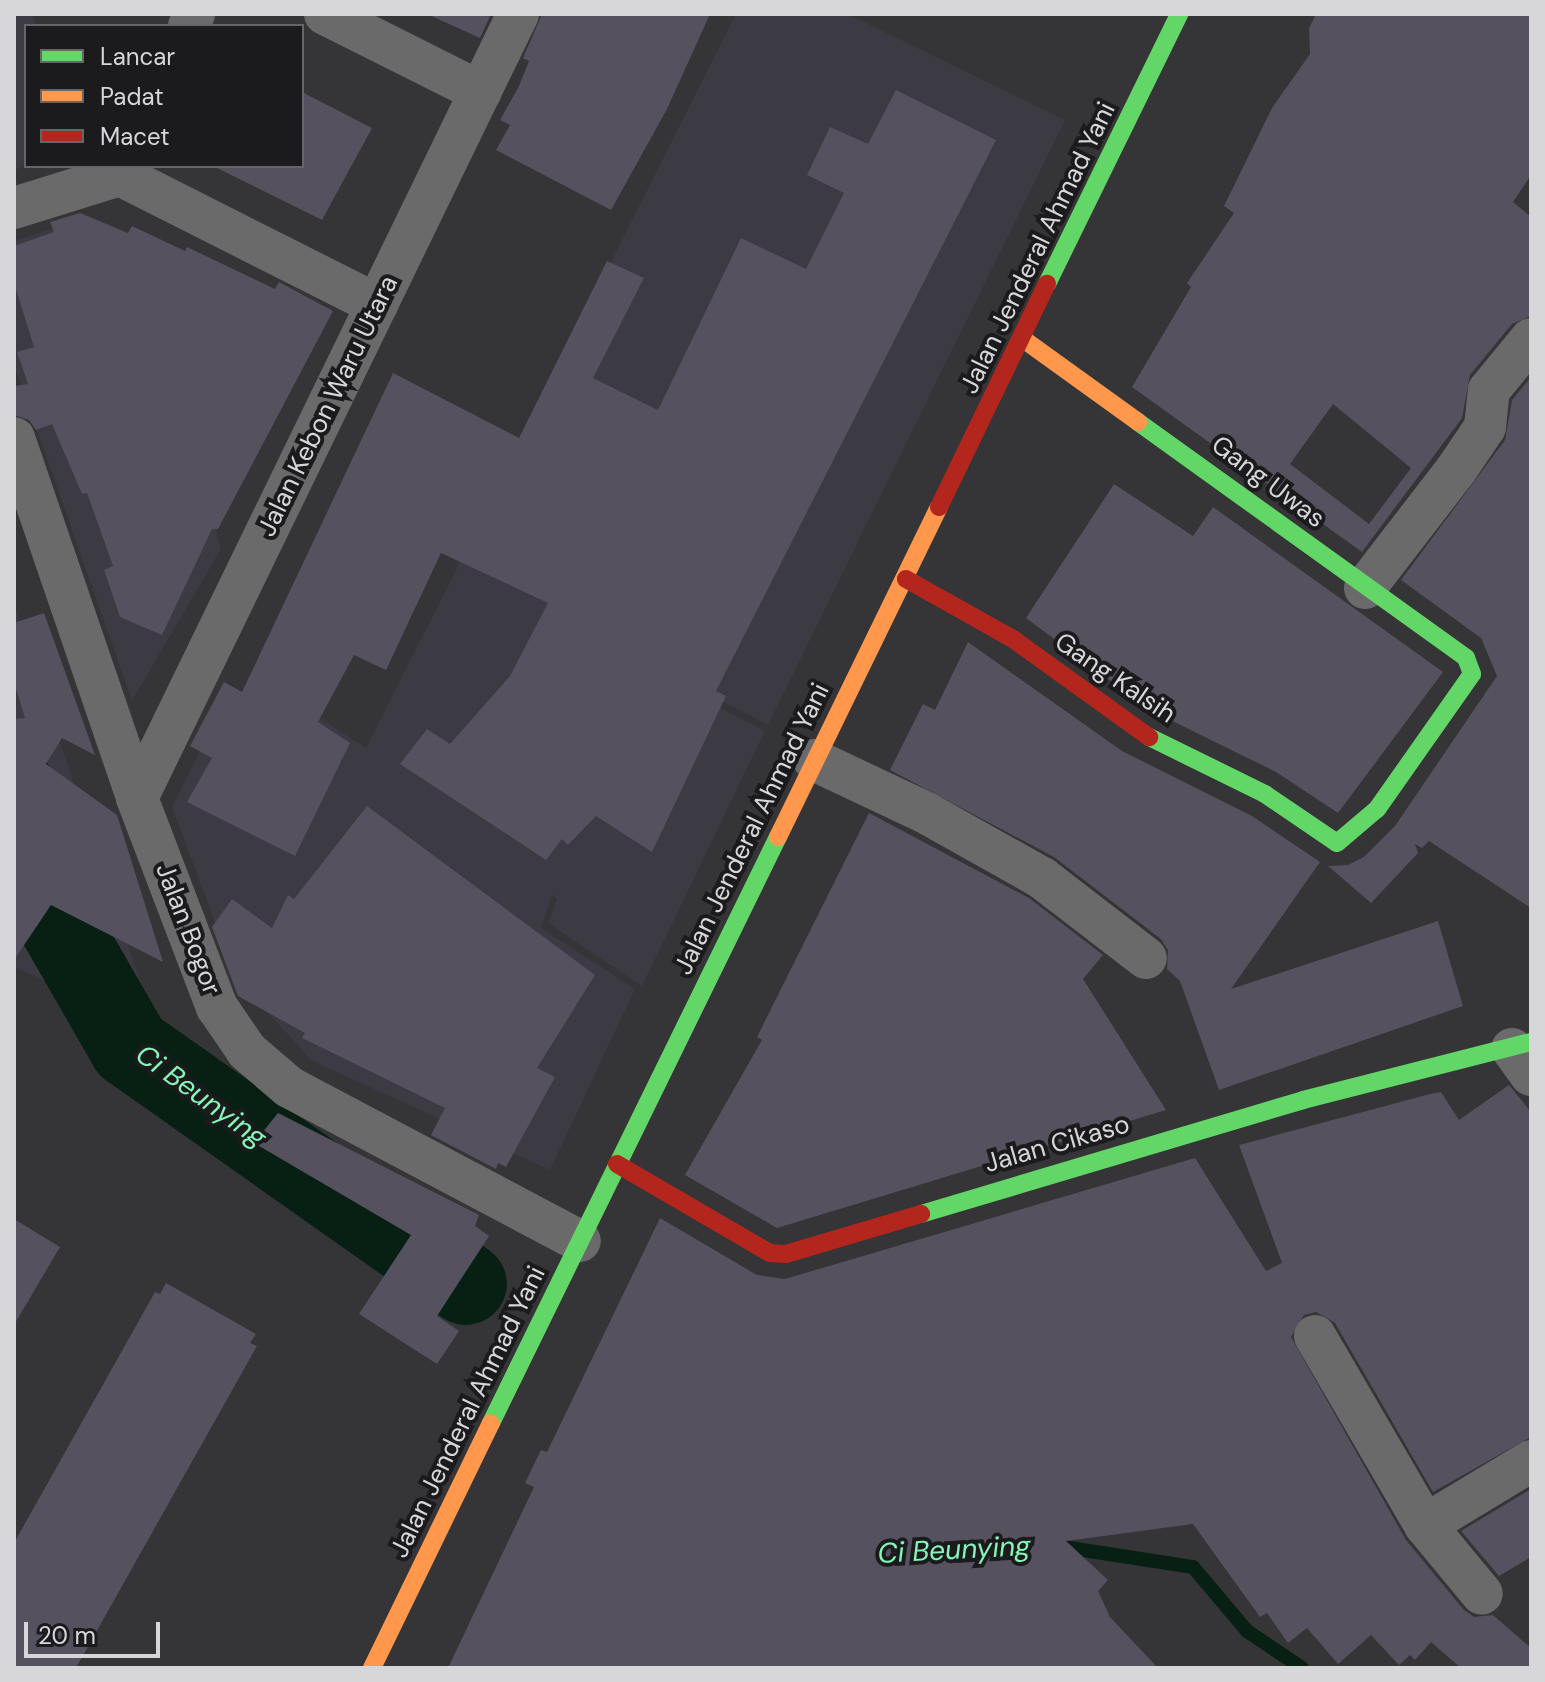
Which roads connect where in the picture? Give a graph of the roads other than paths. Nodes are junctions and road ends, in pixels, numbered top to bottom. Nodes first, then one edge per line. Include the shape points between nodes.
1 (325, 14) edge
2 (518, 14) edge
3 (1179, 14) edge
4 (481, 92) junction
5 (122, 170) edge
6 (14, 208) edge
7 (377, 305) junction
8 (1023, 339) junction
9 (1531, 339) edge
10 (14, 438) edge
11 (906, 579) junction
12 (1365, 588) junction
13 (1472, 674) joint
14 (814, 760) junction
15 (137, 798) junction
16 (1146, 958) dead end
17 (1525, 1055) edge
18 (617, 1164) junction
19 (580, 1241) junction
20 (1315, 1336) dead end
21 (1531, 1461) edge
22 (1425, 1525) junction
23 (1482, 1594) dead end
24 (372, 1668) edge

1 - 4 street
2 - 4 street, Jalan Kebon Waru Utara
3 - 8 street, Jalan Jenderal Ahmad Yani
4 - 7 street, Jalan Kebon Waru Utara
5 - 6 street
5 - 7 street
7 - 15 street, Jalan Kebon Waru Utara
8 - 11 street, Jalan Jenderal Ahmad Yani
8 - 12 street, Gang Uwas via 1213,471
9 - 12 street via 1489,390 1485,427
10 - 15 street, Jalan Bogor
11 - 13 street, Gang Kalsih via 1013,639 1137,731 1265,794 1337,843 1377,809
11 - 14 street, Jalan Jenderal Ahmad Yani
12 - 13 street, Gang Uwas via 1466,658
14 - 16 street via 928,814 1042,878
14 - 18 street, Jalan Jenderal Ahmad Yani
15 - 19 street, Jalan Bogor via 217,1007 247,1051 289,1087
17 - 18 street, Jalan Cikaso via 1303,1100 786,1254 770,1253
18 - 19 street, Jalan Jenderal Ahmad Yani
19 - 24 street, Jalan Jenderal Ahmad Yani
20 - 22 street
21 - 22 street
22 - 23 street

